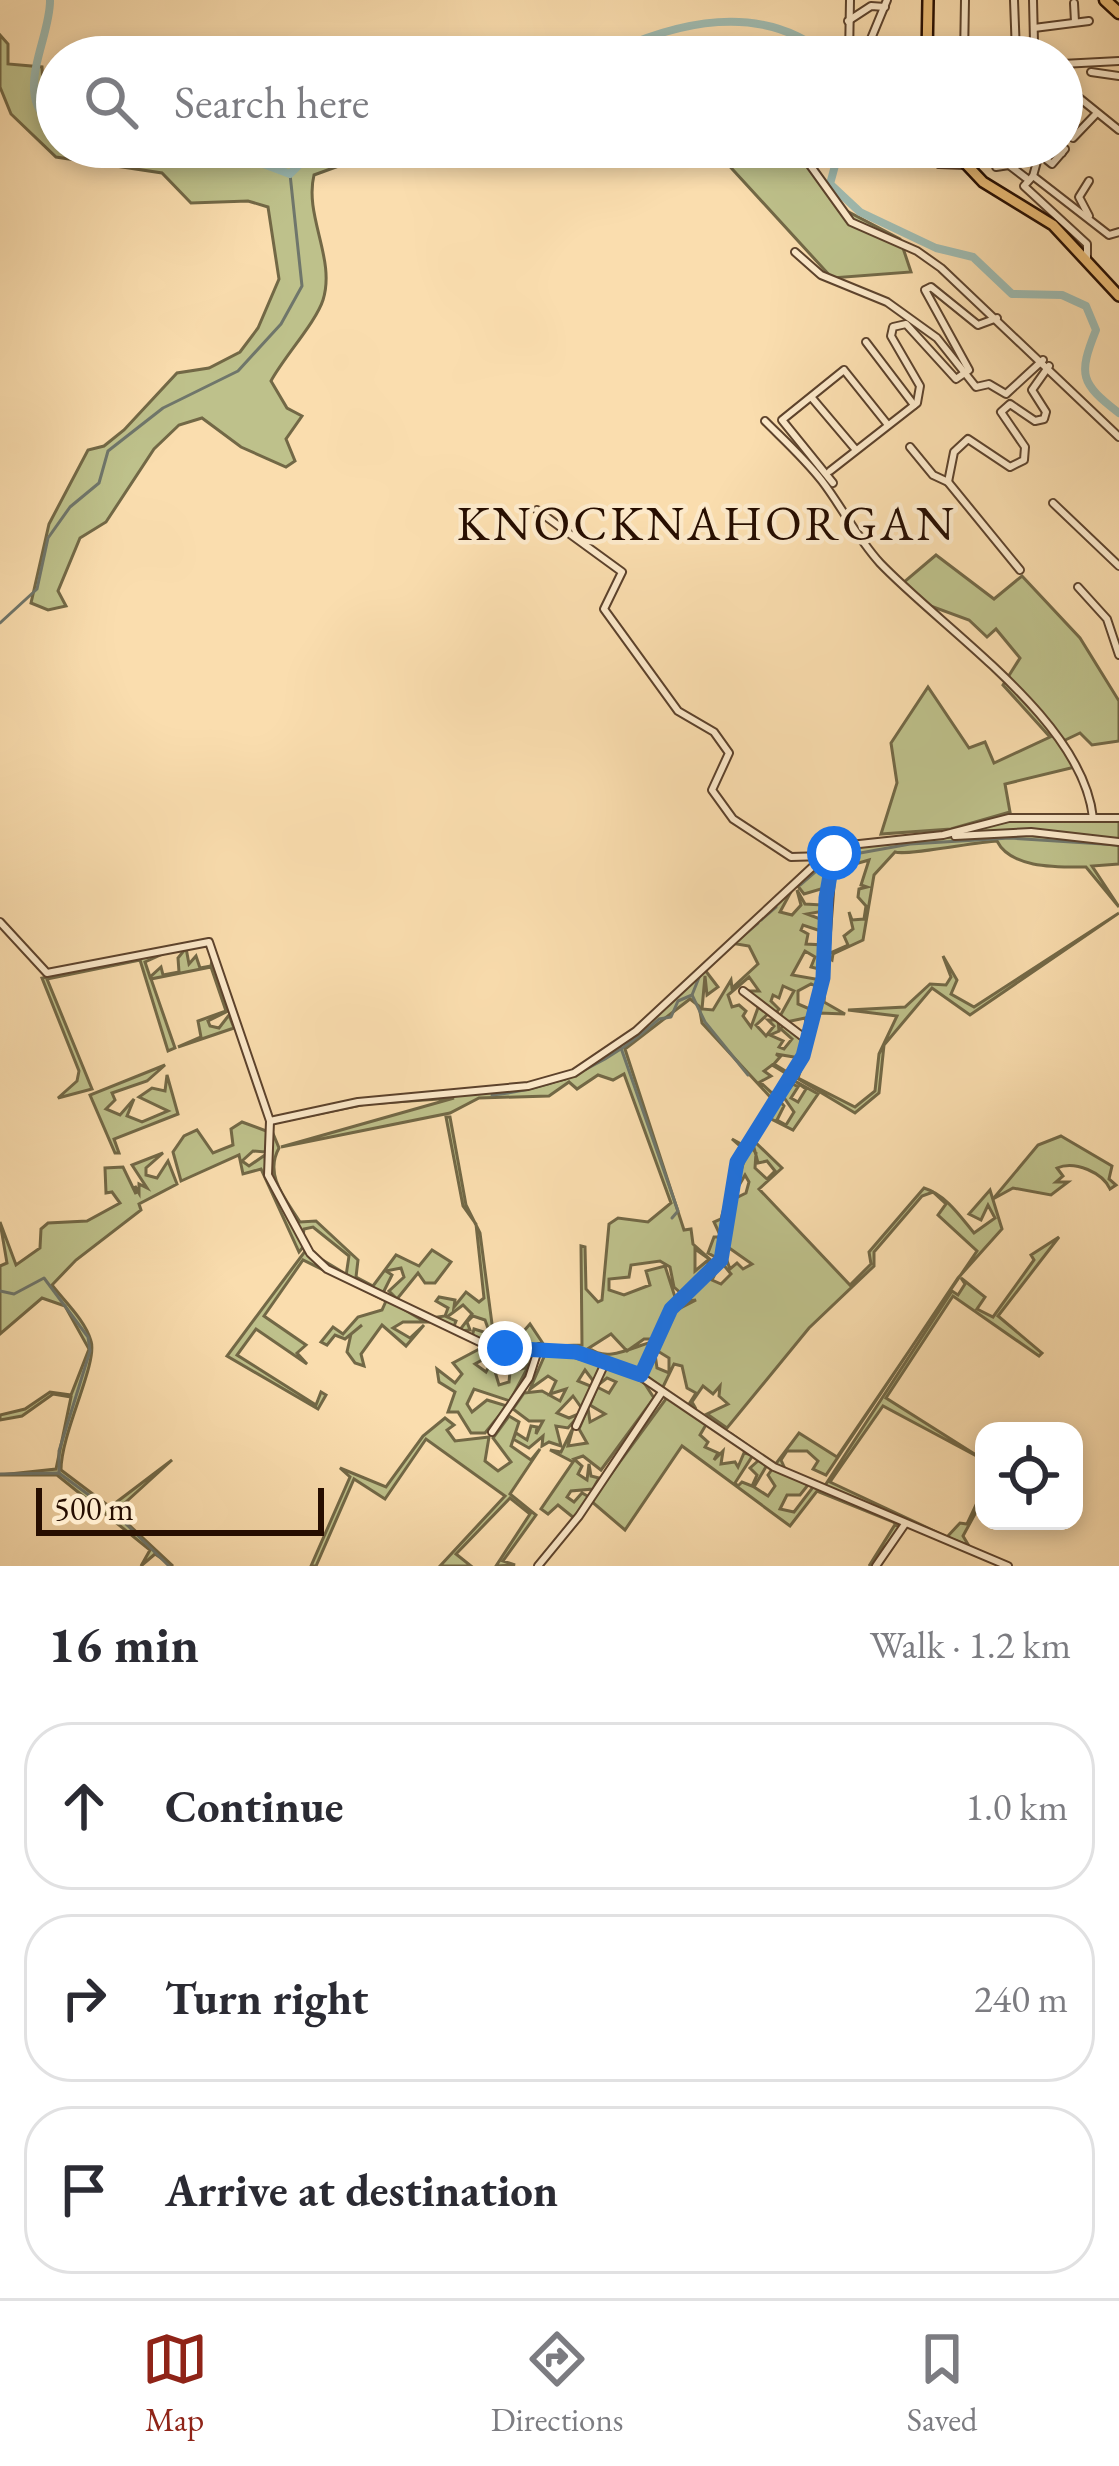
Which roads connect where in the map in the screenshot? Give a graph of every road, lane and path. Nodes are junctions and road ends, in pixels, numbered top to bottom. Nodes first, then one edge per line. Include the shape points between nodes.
1 (850, 0) edge
2 (928, 0) edge
3 (965, 0) edge
4 (1014, 0) edge
5 (1033, 0) edge
6 (1105, 0) edge
7 (886, 3) edge
8 (1074, 3) dead end
9 (1119, 13) edge
10 (848, 21) junction
11 (1089, 21) dead end
12 (1075, 22) junction
13 (1034, 28) junction
14 (848, 36) edge
15 (872, 36) edge
16 (927, 36) edge
17 (964, 36) edge
18 (1013, 36) edge
19 (1034, 36) edge
20 (1119, 61) edge
21 (1083, 63) edge
22 (1091, 72) dead end
23 (1119, 76) edge
24 (1083, 103) edge
25 (1096, 114) junction
26 (1116, 126) edge
27 (1083, 128) edge
28 (811, 168) edge
29 (968, 168) edge
30 (1015, 168) edge
31 (1034, 168) edge
32 (1030, 177) junction
33 (1089, 182) dead end
34 (1089, 216) junction
35 (1119, 232) edge
36 (795, 252) dead end
37 (1087, 258) junction
38 (1119, 296) edge
39 (997, 318) junction
40 (866, 342) dead end
41 (1046, 363) junction
42 (965, 376) junction
43 (811, 396) junction
44 (914, 405) junction
45 (765, 421) dead end
46 (888, 425) junction
47 (1119, 437) edge
48 (910, 448) dead end
49 (856, 451) junction
50 (830, 470) dead end
51 (948, 482) junction
52 (833, 483) dead end
53 (1053, 503) dead end
54 (537, 510) dead end
55 (1119, 566) edge
56 (1020, 570) dead end
57 (1078, 587) dead end
58 (1119, 655) edge
59 (1094, 818) junction
60 (1119, 818) edge
61 (949, 833) junction
62 (1119, 842) edge
63 (829, 854) junction
64 (0, 922) edge
65 (743, 991) dead end
66 (808, 1040) junction
67 (270, 1121) junction
68 (539, 1347) junction
69 (606, 1361) junction
70 (641, 1375) junction
71 (662, 1392) junction
72 (576, 1426) dead end
73 (492, 1432) dead end
74 (905, 1524) junction
75 (538, 1566) edge
76 (876, 1566) edge
77 (1008, 1566) edge

1 - 10 street
2 - 16 main road
3 - 17 street
4 - 18 street
5 - 13 street
6 - 9 highway
7 - 10 street
7 - 15 street
8 - 12 street
10 - 14 street
11 - 12 street
12 - 13 street
13 - 19 street
20 - 21 street
22 - 23 street
24 - 25 street
25 - 26 street
25 - 27 street
28 - 39 street via 851,222 917,251
29 - 37 main road
30 - 32 street
31 - 32 street
32 - 34 street
32 - 37 street via 1024,186 1087,244
33 - 34 street via 1079,196
34 - 35 street via 1109,235
36 - 42 street via 821,275 887,302 938,338
37 - 38 main road
39 - 41 street
39 - 42 street via 978,325 932,287 923,292 969,364
40 - 44 street
41 - 42 street via 1006,394
41 - 47 street
41 - 51 street via 1032,390 1044,419 1035,422 1010,404 1001,412 1025,447 1024,460 1010,467 968,439 954,452
42 - 44 street via 956,379 899,323 891,336 920,386
43 - 46 street via 844,370
43 - 49 street
43 - 52 street via 782,420
44 - 46 street
45 - 59 street via 824,484 878,560 973,645 1071,751
46 - 49 street
48 - 51 street
49 - 50 street
51 - 56 street
53 - 55 street
54 - 63 street via 622,572 604,609 678,711 724,741 728,753 712,790 733,819 791,857
57 - 58 street via 1107,620
59 - 60 street
59 - 61 street via 1016,817
61 - 62 street
61 - 63 street
63 - 66 street via 825,968
63 - 67 street via 636,1031 574,1073
64 - 67 street via 46,974 208,941
65 - 66 street
66 - 70 street via 737,1162 721,1260 671,1309
67 - 68 street via 268,1175 321,1265 488,1346
68 - 69 street
68 - 73 street via 532,1374
69 - 70 street
69 - 72 street
70 - 71 street
71 - 74 street via 774,1467
71 - 75 street
74 - 76 street
74 - 77 street

